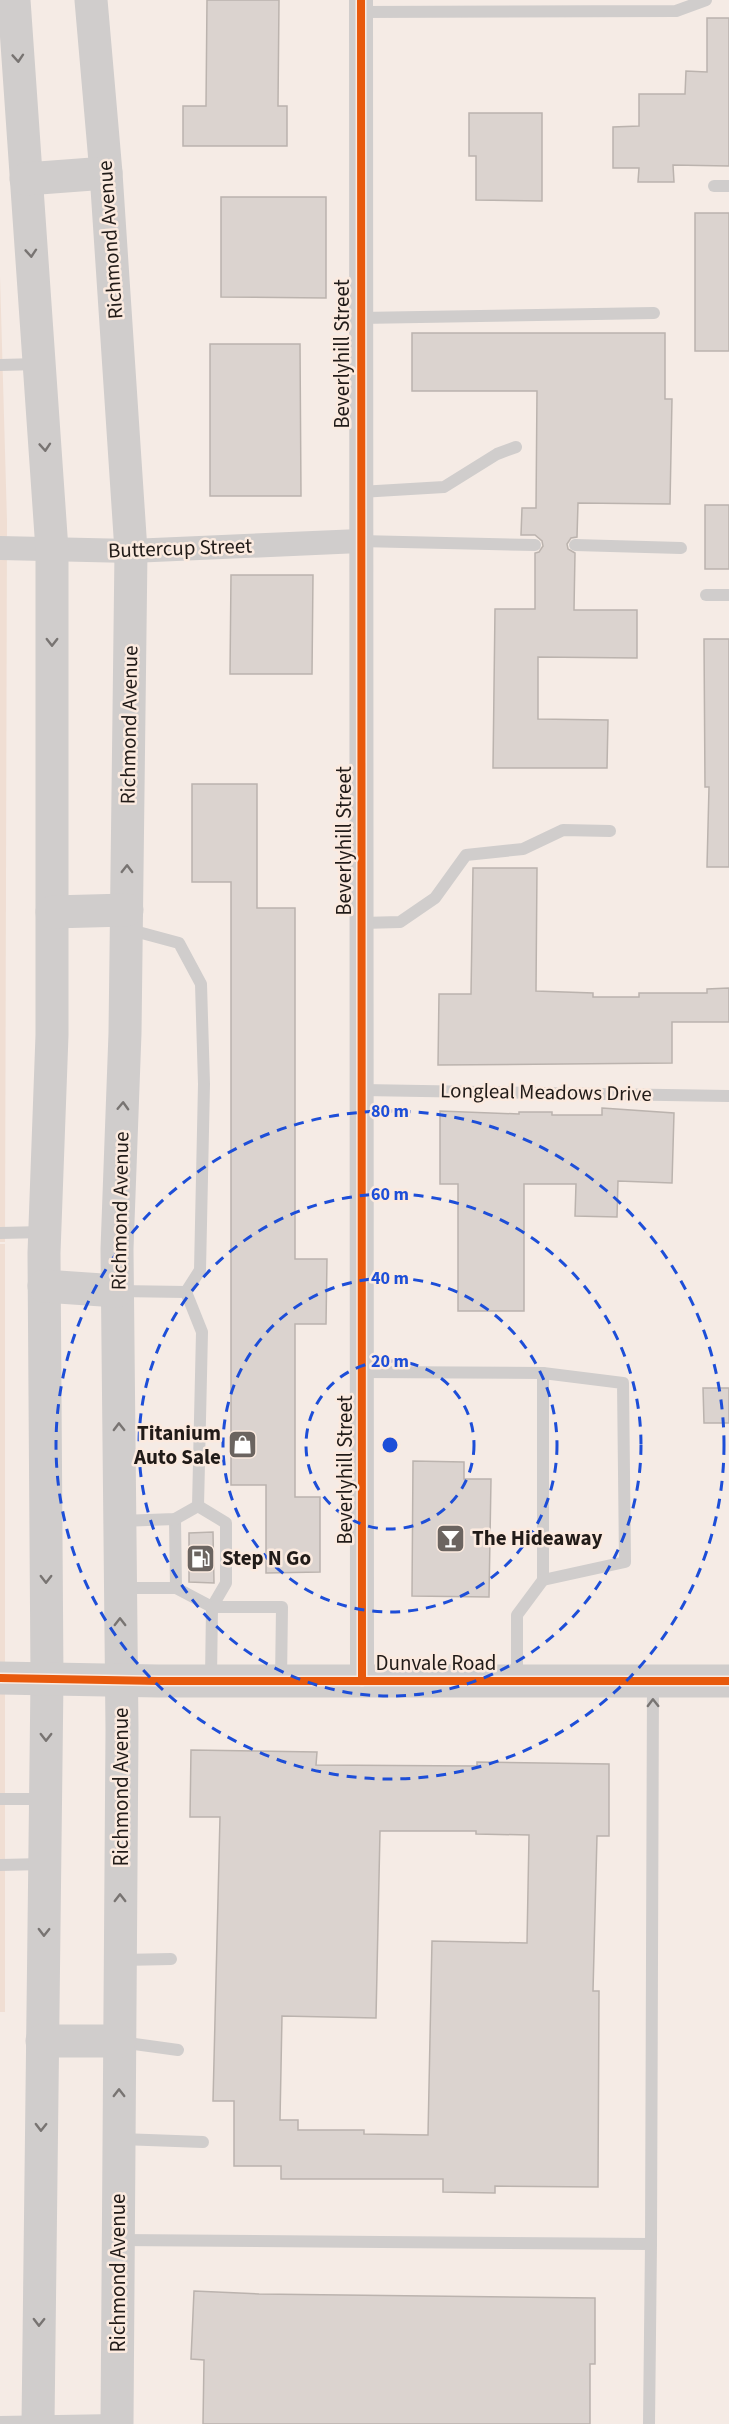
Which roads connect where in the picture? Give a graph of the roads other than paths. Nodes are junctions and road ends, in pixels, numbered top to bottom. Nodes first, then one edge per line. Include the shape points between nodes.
1 (14, 0) edge
2 (91, 0) edge
3 (706, 0) edge
4 (361, 6) edge
5 (106, 173) junction
6 (26, 179) junction
7 (714, 186) dead end
8 (729, 186) edge
9 (654, 314) dead end
10 (360, 318) junction
11 (39, 364) junction
12 (0, 365) edge
13 (516, 447) dead end
14 (360, 492) junction
15 (360, 541) junction
16 (535, 545) dead end
17 (575, 545) dead end
18 (0, 548) edge
19 (681, 548) dead end
20 (52, 550) junction
21 (130, 551) junction
22 (706, 595) dead end
23 (729, 596) edge
24 (610, 831) dead end
25 (52, 912) junction
26 (126, 919) junction
27 (362, 923) junction
28 (363, 1090) junction
29 (729, 1096) edge
30 (45, 1232) junction
31 (0, 1233) edge
32 (44, 1286) junction
33 (117, 1291) junction
34 (186, 1292) junction
35 (363, 1372) junction
36 (543, 1373) junction
37 (198, 1506) junction
38 (175, 1519) junction
39 (120, 1521) junction
40 (543, 1580) junction
41 (120, 1588) junction
42 (176, 1588) junction
43 (212, 1607) junction
44 (0, 1678) edge
45 (47, 1679) junction
46 (121, 1680) junction
47 (211, 1681) junction
48 (281, 1681) junction
49 (362, 1681) junction
50 (517, 1681) junction
51 (653, 1681) junction
52 (729, 1681) edge
53 (0, 1799) edge
54 (46, 1799) junction
55 (45, 1864) junction
56 (0, 1865) edge
57 (171, 1959) dead end
58 (120, 1960) junction
59 (42, 2041) junction
60 (119, 2042) junction
61 (178, 2050) dead end
62 (119, 2139) junction
63 (203, 2142) dead end
64 (118, 2240) junction
65 (651, 2244) junction
66 (0, 2422) edge
67 (117, 2422) edge
68 (38, 2423) edge
69 (649, 2424) edge

1 -> 6 main road
2 - 5 main road, Richmond Avenue
3 - 4 lane via 676,10
4 - 10 street, Beverlyhill Street
5 - 6 main road
5 - 21 main road, Richmond Avenue
6 -> 11 main road
7 - 8 lane
9 - 10 lane
10 - 14 street, Beverlyhill Street
11 - 12 lane
11 -> 20 main road
13 - 14 lane via 497,454 444,487
14 - 15 street, Beverlyhill Street
15 - 16 lane
15 - 21 street, Buttercup Street
15 - 27 street, Beverlyhill Street
17 - 19 lane
18 - 20 street, Buttercup Street
20 - 21 street, Buttercup Street
20 -> 25 main road
26 -> 21 main road, Richmond Avenue
22 - 23 lane
24 - 27 lane via 563,830 523,849 466,855 435,898 400,922
25 - 26 main road
25 - 30 main road
33 -> 26 main road, Richmond Avenue
26 - 34 lane via 179,943 201,984 204,1084 200,1270
27 - 28 street, Beverlyhill Street
28 - 29 lane, Longleal Meadows Drive
28 - 35 street, Beverlyhill Street
30 - 31 lane
30 - 32 main road
32 - 33 main road
32 -> 45 main road
33 - 34 lane
39 -> 33 main road, Richmond Avenue
34 - 37 lane via 202,1332
35 - 36 lane
35 - 49 street, Beverlyhill Street
36 - 40 lane
36 - 40 lane via 623,1383 625,1562
37 - 38 lane
37 - 43 lane via 226,1523 226,1583
38 - 39 lane
38 - 42 lane
39 - 41 main road, Richmond Avenue
40 - 50 lane via 517,1615
41 - 42 lane
46 -> 41 main road, Richmond Avenue
42 - 43 lane
43 - 47 lane
43 - 48 lane via 282,1607
44 - 45 main road, Dunvale Road
45 - 46 main road, Dunvale Road
45 -> 54 main road
46 - 47 main road, Dunvale Road
58 -> 46 main road, Richmond Avenue
47 - 48 main road, Dunvale Road
48 - 49 main road, Dunvale Road
49 - 50 main road, Dunvale Road
50 - 51 main road, Dunvale Road
51 - 52 main road, Dunvale Road
65 -> 51 lane
53 - 54 lane
54 - 55 main road
55 - 56 lane
55 -> 59 main road
57 - 58 lane
58 - 60 main road, Richmond Avenue
59 - 60 main road
59 -> 68 main road
60 - 61 lane
62 -> 60 main road, Richmond Avenue
62 - 63 lane
62 - 64 main road, Richmond Avenue
64 - 65 lane
64 - 67 main road, Richmond Avenue
65 - 69 lane
66 - 68 lane
67 - 68 lane

